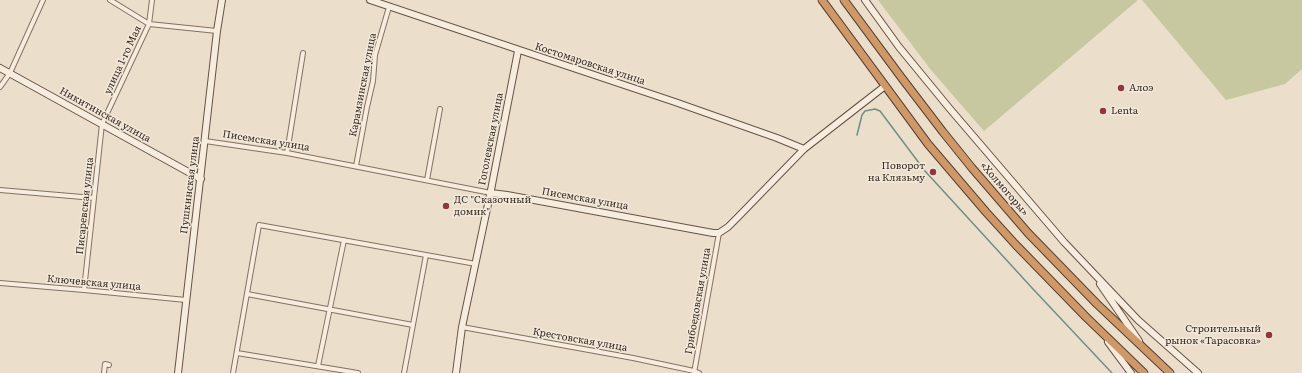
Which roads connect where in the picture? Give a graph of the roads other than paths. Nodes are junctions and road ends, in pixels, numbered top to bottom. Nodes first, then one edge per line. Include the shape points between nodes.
1 (43, 0) edge
2 (110, 0) edge
3 (152, 0) edge
4 (222, 0) edge
5 (370, 0) edge
6 (822, 0) edge
7 (844, 0) edge
8 (865, 0) edge
9 (389, 7) junction
10 (149, 24) junction
11 (217, 30) junction
12 (518, 51) junction
13 (303, 53) dead end
14 (0, 68) edge
15 (10, 73) junction
16 (885, 86) junction
17 (0, 87) edge
18 (440, 109) dead end
19 (102, 124) junction
20 (205, 142) junction
21 (804, 149) junction
22 (287, 153) junction
23 (356, 166) junction
24 (201, 179) junction
25 (427, 180) junction
26 (0, 190) edge
27 (491, 193) junction
28 (94, 198) junction
29 (719, 233) junction
30 (344, 240) junction
31 (426, 255) junction
32 (476, 264) junction
33 (1091, 270) junction
34 (0, 284) edge
35 (84, 290) junction
36 (247, 294) junction
37 (186, 300) junction
38 (330, 310) junction
39 (413, 325) junction
40 (462, 327) junction
41 (1099, 329) junction
42 (1144, 349) junction
43 (237, 353) junction
44 (110, 365) dead end
45 (318, 366) junction
46 (694, 372) edge
47 (104, 373) edge
48 (178, 373) edge
49 (234, 373) edge
50 (358, 373) edge
51 (404, 373) edge
52 (456, 373) edge
53 (699, 373) edge
54 (1131, 373) edge
55 (1144, 373) edge
56 (1170, 373) edge
57 (1198, 373) edge

1 - 15 street
2 - 10 street
3 - 10 street, улица 1-го Мая
4 - 11 street, Пушкинская улица
5 - 9 street, Костомаровская улица
6 - 16 highway
7 - 42 highway, «Холмогоры» via 987,186 1028,233
8 - 33 street via 899,47 950,109
9 - 12 street, Костомаровская улица
9 - 23 street, Карамзинская улица via 375,56 374,81
10 - 11 street
10 - 19 street, улица 1-го Мая
11 - 20 street, Пушкинская улица
12 - 21 street, Костомаровская улица via 674,102
12 - 27 street, Гоголевская улица
13 - 22 street
14 - 15 street, Никитинская улица
15 - 17 street
15 - 19 street, Никитинская улица
16 - 21 street
16 - 41 highway via 928,144 986,212
18 - 25 street
19 - 24 street, Никитинская улица
19 - 28 street, Писаревская улица
20 - 22 street, Писемская улица
20 - 24 street, Пушкинская улица
21 - 29 street via 728,227
22 - 23 street, Писемская улица
23 - 25 street, Писемская улица
24 - 37 street, Пушкинская улица
25 - 27 street, Писемская улица
26 - 28 street
27 - 29 street, Писемская улица
27 - 32 street, Гоголевская улица
28 - 35 street, Писаревская улица
29 - 46 street, Грибоедовская улица
30 - 31 street
30 - 36 street via 259,225
30 - 38 street
31 - 32 street
31 - 39 street
32 - 40 street, Гоголевская улица
33 - 42 street
33 - 57 street via 1138,320
34 - 35 street, Ключевская улица
35 - 37 street, Ключевская улица
36 - 38 street
36 - 43 street
37 - 48 street, Пушкинская улица
38 - 39 street
38 - 45 street
39 - 51 street
40 - 46 street, Крестовская улица
40 - 52 street, Гоголевская улица
41 - 54 street
41 - 55 highway
42 - 56 highway, «Холмогоры»
43 - 45 street
43 - 49 street
44 - 47 street via 105,364
45 - 50 street
46 - 53 street, Крестовская улица

